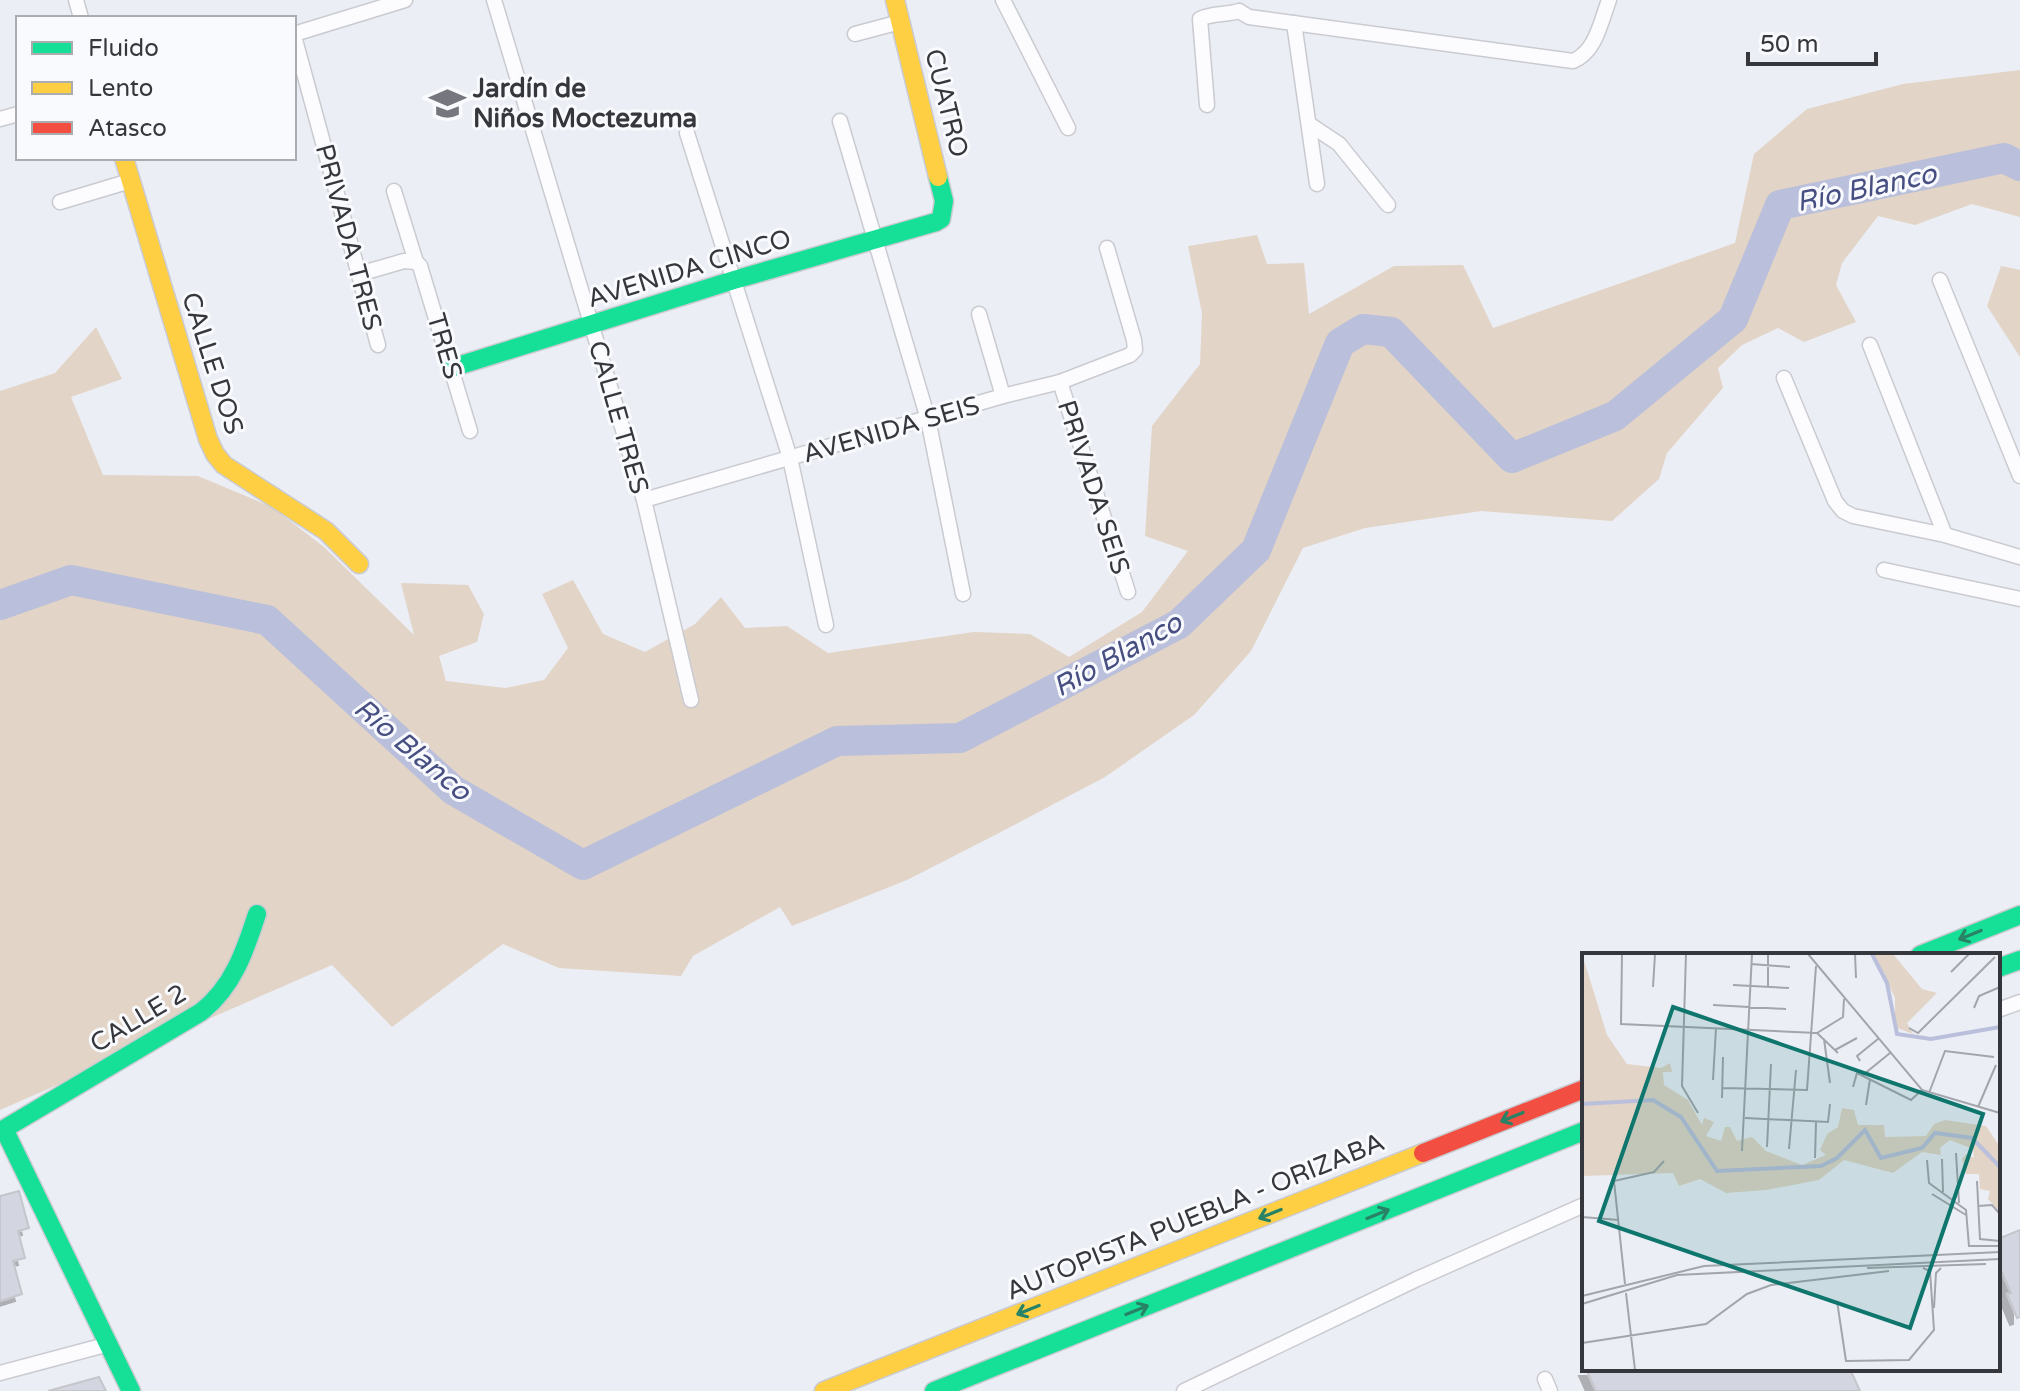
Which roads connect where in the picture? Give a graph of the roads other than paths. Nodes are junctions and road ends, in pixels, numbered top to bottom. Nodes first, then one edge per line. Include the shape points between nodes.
1 (405, 0) edge
2 (494, 0) edge
3 (895, 0) edge
4 (1003, 0) edge
5 (1609, 0) edge
6 (1240, 6) edge
7 (900, 22) junction
8 (1294, 23) junction
9 (296, 34) edge
10 (855, 34) dead end
11 (296, 42) edge
12 (1207, 105) dead end
13 (840, 121) dead end
14 (1309, 124) junction
15 (1068, 128) dead end
16 (687, 133) dead end
17 (125, 160) edge
18 (130, 181) junction
19 (1317, 184) dead end
20 (394, 191) dead end
21 (60, 202) dead end
22 (1388, 205) dead end
23 (941, 219) joint
24 (876, 239) junction
25 (1107, 248) dead end
26 (416, 262) junction
27 (359, 274) junction
28 (734, 280) junction
29 (1940, 280) dead end
30 (979, 314) dead end
31 (592, 325) junction
32 (378, 345) dead end
33 (1870, 345) dead end
34 (451, 368) junction
35 (1784, 378) dead end
36 (1060, 382) junction
37 (1003, 396) junction
38 (928, 419) junction
39 (470, 431) dead end
40 (790, 458) junction
41 (2020, 476) edge
42 (644, 500) junction
43 (1945, 535) junction
44 (2020, 557) edge
45 (359, 564) dead end
46 (1884, 570) dead end
47 (1128, 592) dead end
48 (963, 594) dead end
49 (2020, 599) edge
50 (826, 625) dead end
51 (691, 700) dead end
52 (257, 914) dead end
53 (2020, 915) edge
54 (1925, 953) edge
55 (2020, 960) edge
56 (2000, 967) edge
57 (2020, 1002) edge
58 (2000, 1011) edge
59 (2000, 1012) edge
60 (2020, 1015) edge
61 (1582, 1090) edge
62 (1582, 1132) edge
63 (1582, 1206) edge
64 (109, 1344) junction
65 (0, 1373) edge
66 (131, 1391) edge
67 (824, 1391) edge
68 (934, 1391) edge
69 (1184, 1391) edge

1 - 9 street
2 - 31 street, CALLE TRES
3 - 7 main road, CUATRO
4 - 15 street
5 - 8 street via 1589,51 1573,61
6 - 8 street via 1249,17
6 - 12 street via 1228,15 1200,19
7 - 10 street
7 - 23 main road, CUATRO via 944,201
8 - 14 street
11 - 27 street, PRIVADA TRES
13 - 24 street
14 - 19 street
14 - 22 street via 1339,144
16 - 28 street
17 - 18 main road, CALLE DOS
18 - 21 street
18 - 45 main road, CALLE DOS via 215,454 326,531
20 - 26 street, TRES
23 - 24 main road, AVENIDA CINCO
24 - 28 main road, AVENIDA CINCO
24 - 38 street
25 - 36 street, AVENIDA SEIS via 1135,350
26 - 27 street
26 - 34 street, TRES
27 - 32 street, PRIVADA TRES
28 - 31 main road, AVENIDA CINCO
28 - 40 street
29 - 41 street
30 - 37 street
31 - 34 main road, AVENIDA CINCO
31 - 42 street, CALLE TRES
33 - 43 street
34 - 39 street, TRES
35 - 43 street via 1843,511
36 - 37 street, AVENIDA SEIS
36 - 47 street, PRIVADA SEIS
37 - 38 street, AVENIDA SEIS
38 - 40 street, AVENIDA SEIS
38 - 48 street
40 - 42 street, AVENIDA SEIS
40 - 50 street
42 - 51 street, CALLE TRES
43 - 44 street
46 - 49 street
52 - 64 main road, CALLE 2 via 246,948 218,998 4,1129
53 -> 54 main road
55 - 56 main road
57 - 58 street
59 - 60 street
61 -> 67 main road, AUTOPISTA PUEBLA - ORIZABA
68 -> 62 main road
63 - 69 street
64 - 65 street
64 - 66 main road

